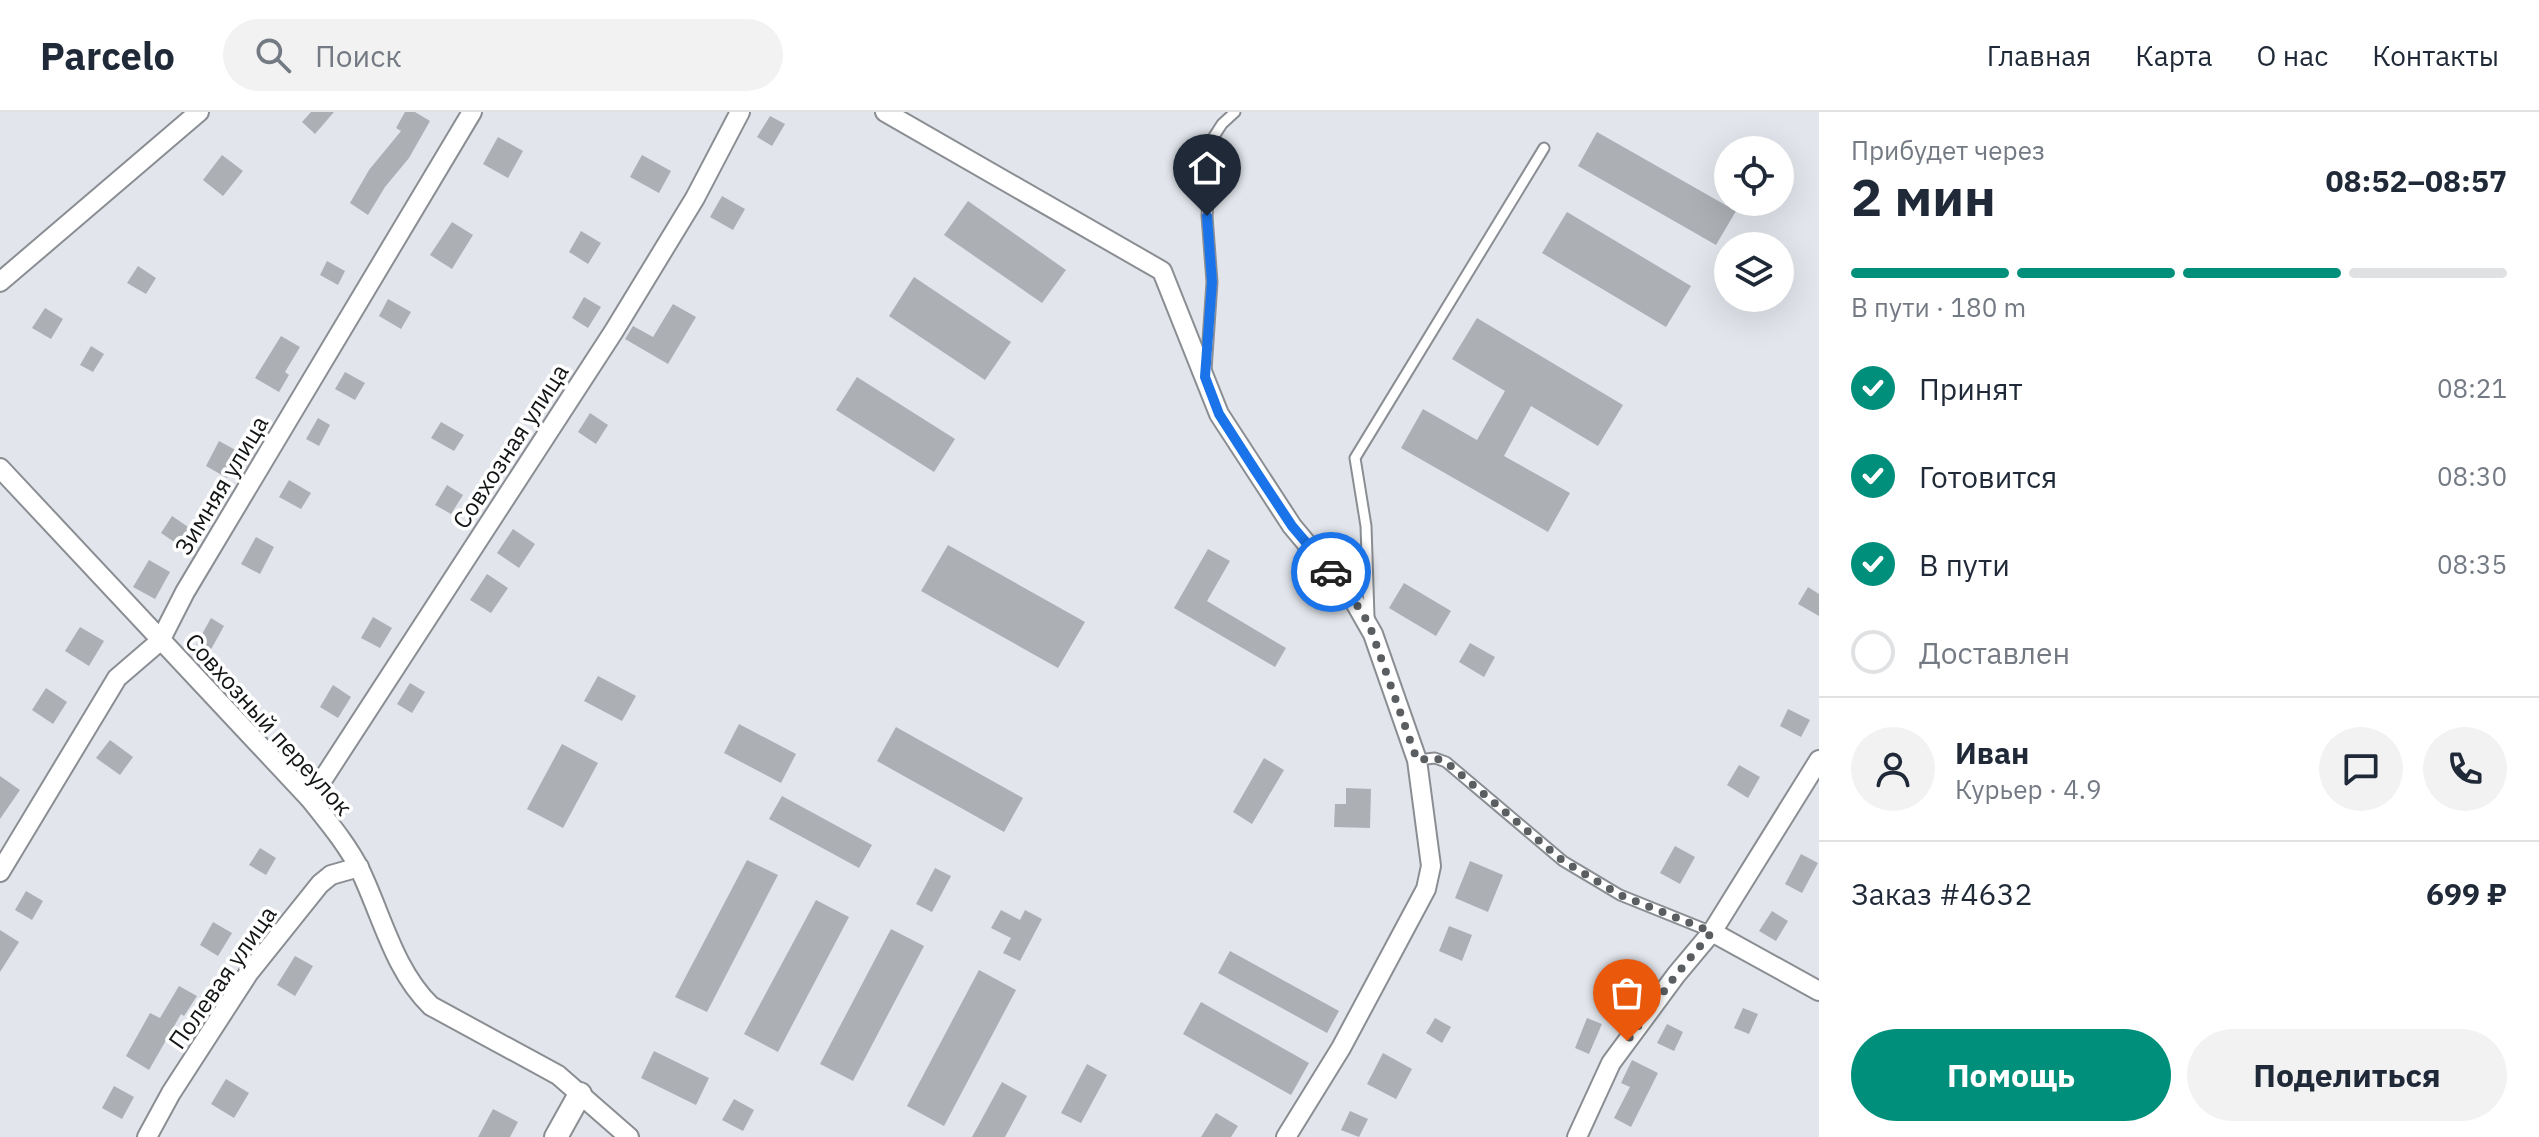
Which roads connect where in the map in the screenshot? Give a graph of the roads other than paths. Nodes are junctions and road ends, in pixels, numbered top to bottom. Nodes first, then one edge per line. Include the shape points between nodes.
1 (199, 112) edge
2 (472, 112) edge
3 (740, 112) edge
4 (885, 112) edge
5 (1222, 112) edge
6 (1235, 112) edge
7 (1222, 124) junction
8 (1544, 148) dead end
9 (0, 282) edge
10 (1205, 377) junction
11 (0, 468) edge
12 (1369, 624) junction
13 (160, 641) junction
14 (1417, 760) junction
15 (1819, 760) edge
16 (310, 799) junction
17 (359, 867) junction
18 (0, 872) edge
19 (1712, 932) junction
20 (1819, 991) edge
21 (580, 1094) junction
22 (147, 1137) edge
23 (556, 1137) edge
24 (629, 1137) edge
25 (1286, 1137) edge
26 (1577, 1137) edge

1 - 9 street
2 - 13 street, Зимняя улица
3 - 16 street, Совхозная улица via 614,331
4 - 10 street via 1162,271
5 - 7 lane
6 - 7 lane
7 - 10 lane via 1211,141 1207,216 1212,282
8 - 12 lane via 1355,458 1366,526
10 - 12 street via 1219,414 1262,482
11 - 13 street, Совхозный переулок
12 - 14 street
13 - 16 street, Совхозный переулок
13 - 18 street, Зимняя улица via 117,678
14 - 19 lane via 1446,762 1563,861 1620,895
14 - 25 street via 1431,866 1426,889 1341,1048
15 - 19 street
16 - 17 street, Совхозный переулок
17 - 21 street, Совхозный переулок via 403,971 418,993 431,1006 558,1075
17 - 22 street, Полевая улица via 320,884 248,974
19 - 20 street
19 - 26 street via 1611,1063
21 - 23 street
21 - 24 street, Совхозный переулок

